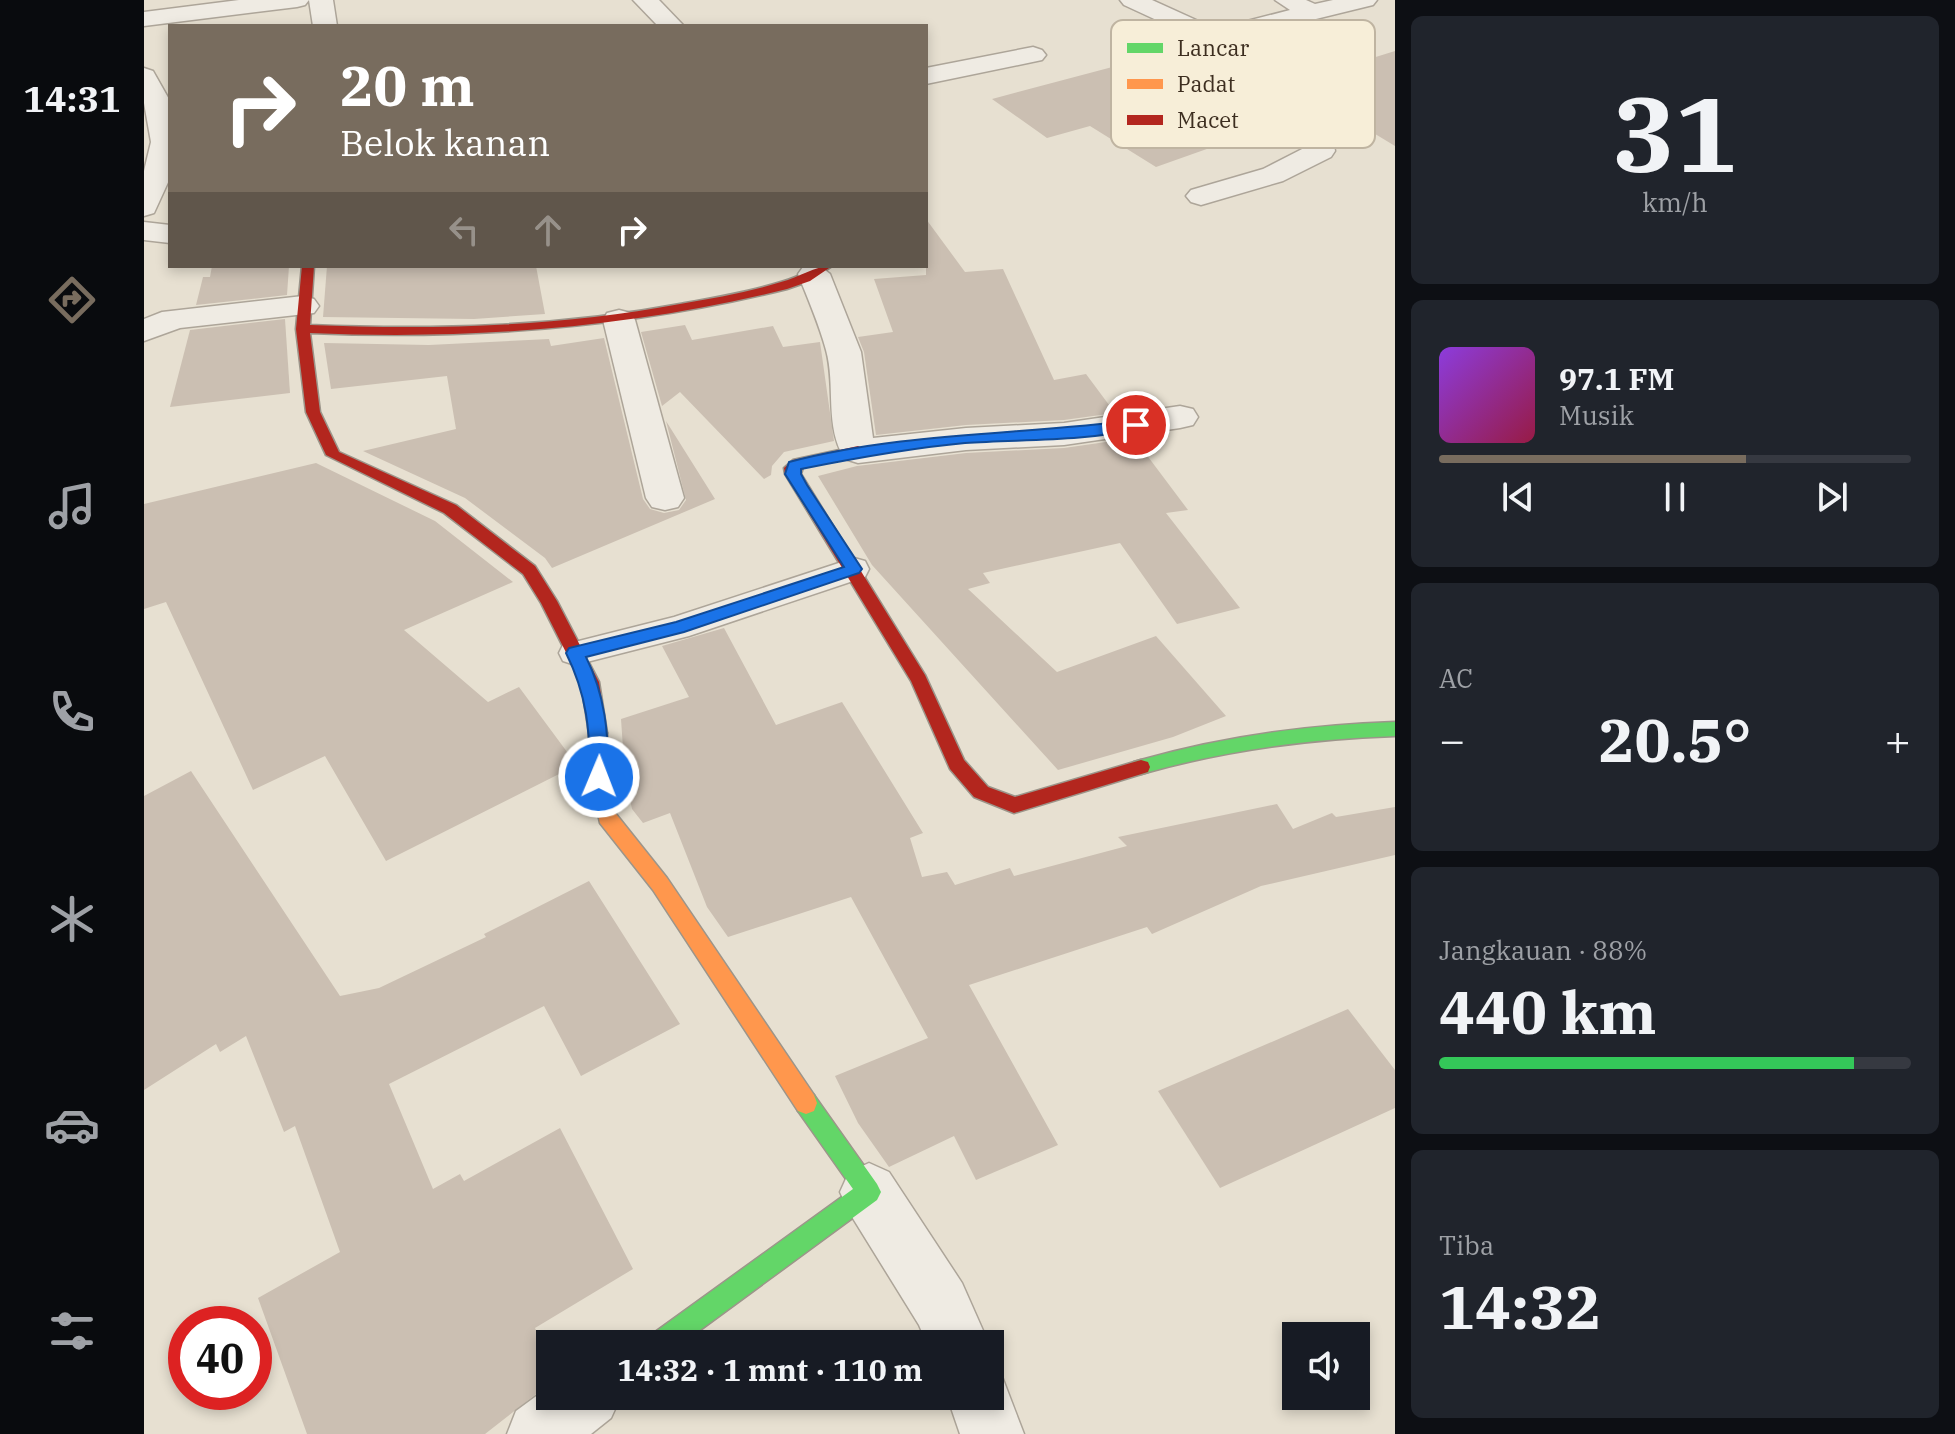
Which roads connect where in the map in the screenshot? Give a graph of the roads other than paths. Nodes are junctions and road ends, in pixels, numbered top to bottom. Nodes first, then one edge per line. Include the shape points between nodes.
1 (297, 0) edge
2 (321, 0) edge
3 (645, 0) edge
4 (1132, 0) edge
5 (1287, 0) edge
6 (1365, 0) edge
7 (1312, 12) junction
8 (144, 19) edge
9 (1176, 20) edge
10 (1280, 20) edge
11 (325, 24) edge
12 (670, 24) edge
13 (1033, 55) dead end
14 (144, 76) edge
15 (928, 76) edge
16 (1320, 148) edge
17 (1201, 196) dead end
18 (144, 207) edge
19 (144, 231) edge
20 (168, 234) edge
21 (308, 268) edge
22 (820, 270) edge
23 (303, 317) junction
24 (619, 320) junction
25 (144, 331) edge
26 (1180, 417) dead end
27 (858, 451) junction
28 (665, 498) dead end
29 (854, 569) junction
30 (575, 653) junction
31 (1395, 729) edge
32 (869, 1192) junction
33 (679, 1330) edge
34 (952, 1330) edge
35 (571, 1410) edge
36 (984, 1410) edge
37 (539, 1434) edge
38 (992, 1434) edge

1 - 8 street
2 - 11 street
3 - 12 street
4 - 9 street
5 - 7 street
6 - 7 street
7 - 10 street
13 - 15 street
14 - 18 street via 161,105 167,152
16 - 17 street via 1273,175
19 - 20 street
21 - 23 street
22 - 24 street via 729,299
22 - 27 street via 844,352
23 - 24 street via 430,331
23 - 25 street via 174,319
23 - 30 street via 313,412 333,455 450,509 529,570
24 - 28 street
26 - 27 street via 1064,434
27 - 29 street via 792,468
29 - 30 lane via 678,628
29 - 31 street via 919,680 957,764 981,792 1000,802 1014,805 1206,748 1276,735
30 - 32 street via 590,682 607,817 660,884
32 - 33 street
32 - 34 street
35 - 37 street
36 - 38 street

